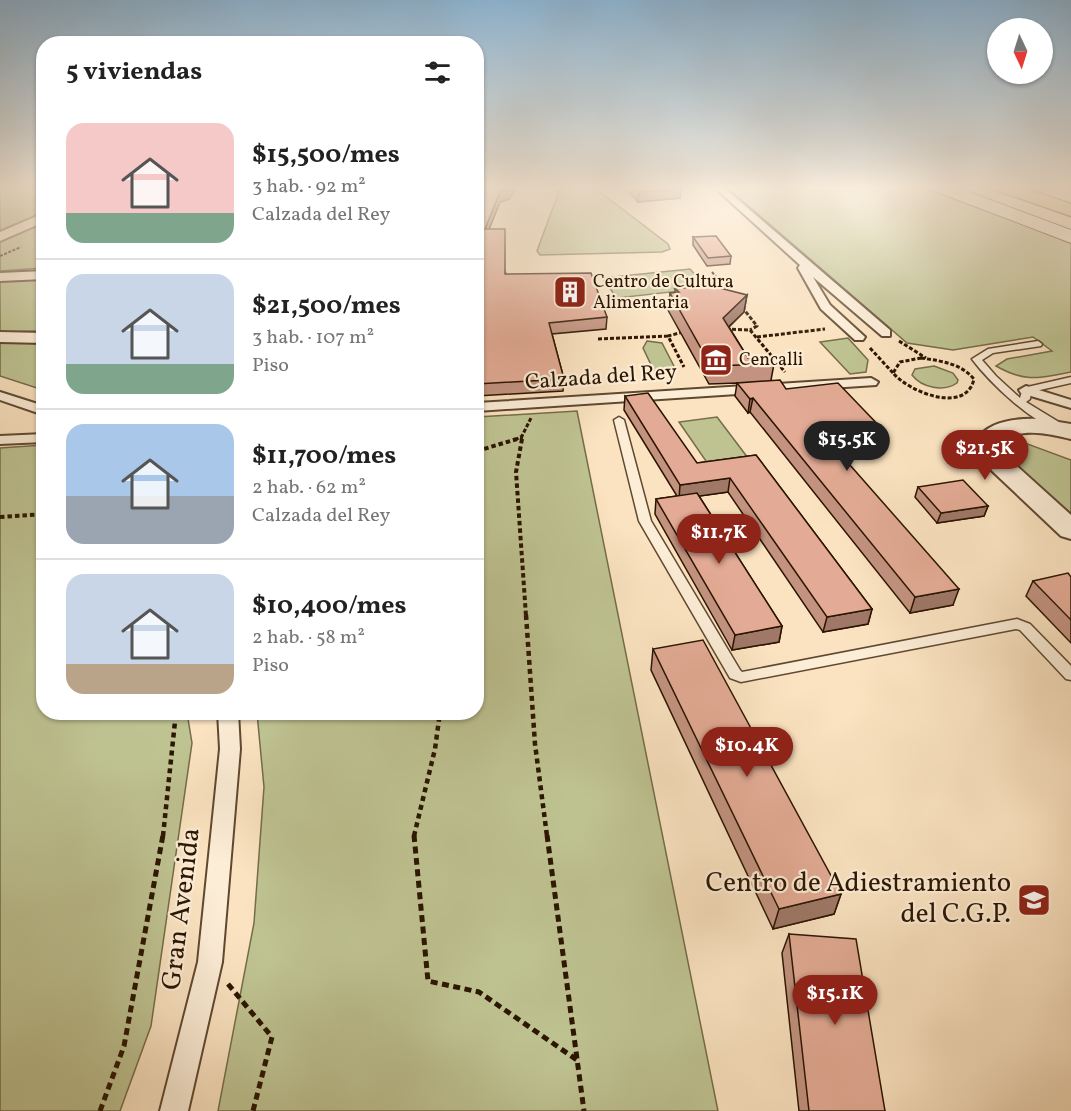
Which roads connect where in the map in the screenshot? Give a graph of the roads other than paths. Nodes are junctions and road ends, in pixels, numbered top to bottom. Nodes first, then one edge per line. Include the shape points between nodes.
1 (774, 238) edge
2 (799, 260) junction
3 (36, 275) edge
4 (0, 277) edge
5 (886, 333) road end
6 (0, 337) edge
7 (859, 337) road end
8 (36, 338) edge
9 (1038, 344) dead end
10 (1071, 380) edge
11 (871, 382) dead end
12 (1026, 390) junction
13 (0, 396) edge
14 (1071, 404) edge
15 (484, 407) edge
16 (36, 408) edge
17 (1030, 408) junction
18 (619, 420) dead end
19 (36, 438) edge
20 (1070, 438) edge
21 (0, 440) edge
22 (1071, 530) edge
23 (1071, 675) edge
24 (228, 720) edge
25 (174, 1111) edge

1 - 2 street
2 - 5 street
2 - 7 street via 825,307
3 - 4 street
6 - 8 street
9 - 17 lane via 991,351 977,359
10 - 12 lane
11 - 15 street, Calzada del Rey
12 - 14 street
12 - 17 lane via 1024,396
13 - 16 street
17 - 20 lane
18 - 23 lane via 645,521 735,674 741,677 1017,624 1025,627
19 - 21 street
20 - 22 street via 1008,429 989,439 997,462
24 - 25 street, Gran Avenida via 230,749 210,962

